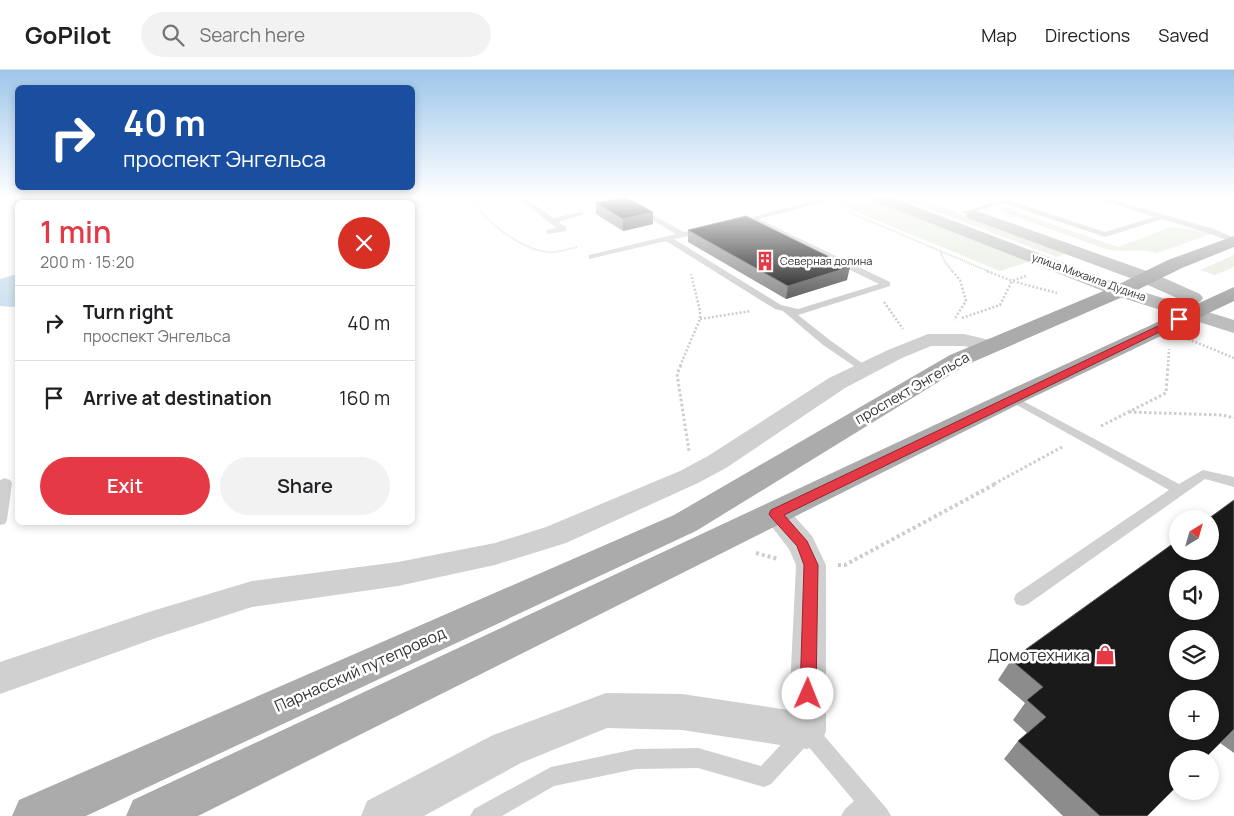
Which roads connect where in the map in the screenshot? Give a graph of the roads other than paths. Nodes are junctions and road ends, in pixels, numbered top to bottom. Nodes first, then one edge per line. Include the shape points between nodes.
1 (555, 231) edge
2 (676, 231) edge
3 (701, 231) edge
4 (772, 231) edge
5 (964, 231) edge
6 (1018, 231) edge
7 (1092, 231) edge
8 (1118, 231) edge
9 (1210, 231) edge
10 (550, 232) dead end
11 (683, 235) junction
12 (668, 239) junction
13 (1234, 241) edge
14 (592, 257) dead end
15 (1148, 278) junction
16 (1120, 291) junction
17 (1234, 293) edge
18 (1201, 309) junction
19 (788, 311) junction
20 (1234, 315) edge
21 (1234, 327) edge
22 (991, 346) junction
23 (864, 368) junction
24 (1012, 398) junction
25 (1234, 482) edge
26 (5, 483) dead end
27 (1179, 490) junction
28 (776, 514) junction
29 (0, 520) edge
30 (695, 535) junction
31 (1022, 599) dead end
32 (0, 678) edge
33 (807, 730) junction
34 (875, 809) edge
35 (35, 816) edge
36 (149, 816) edge
37 (382, 816) edge
38 (481, 816) edge
39 (852, 816) edge

1 - 10 lane
2 - 11 lane
3 - 11 lane
4 - 19 lane via 887,284 798,312
5 - 16 street, улица Михаила Дудина
6 - 15 street, улица Михаила Дудина
7 - 8 lane via 1105,235
9 - 13 lane
11 - 12 lane
12 - 14 lane
12 - 19 lane
13 - 15 main road, проспект Энгельса
15 - 16 main road, проспект Энгельса
15 - 18 street, улица Михаила Дудина
16 - 18 street, улица Михаила Дудина
16 - 22 main road, проспект Энгельса
17 - 18 main road
18 - 20 street
18 - 21 street
18 - 24 main road
19 - 23 lane via 827,344
22 - 23 street via 964,340 928,340
22 - 30 main road, проспект Энгельса via 958,360
23 - 32 street via 689,477 556,535 495,554 398,574 252,594
24 - 27 lane
24 - 28 main road
25 - 27 lane via 1203,474
26 - 29 lane
27 - 31 lane
28 - 30 main road
28 - 33 street via 802,544 811,565
30 - 35 main road, Парнасский путепровод
30 - 36 main road
33 - 34 lane
33 - 37 street via 682,712 606,710 507,749
33 - 38 lane via 764,777 698,758 636,759 550,777
34 - 39 lane

